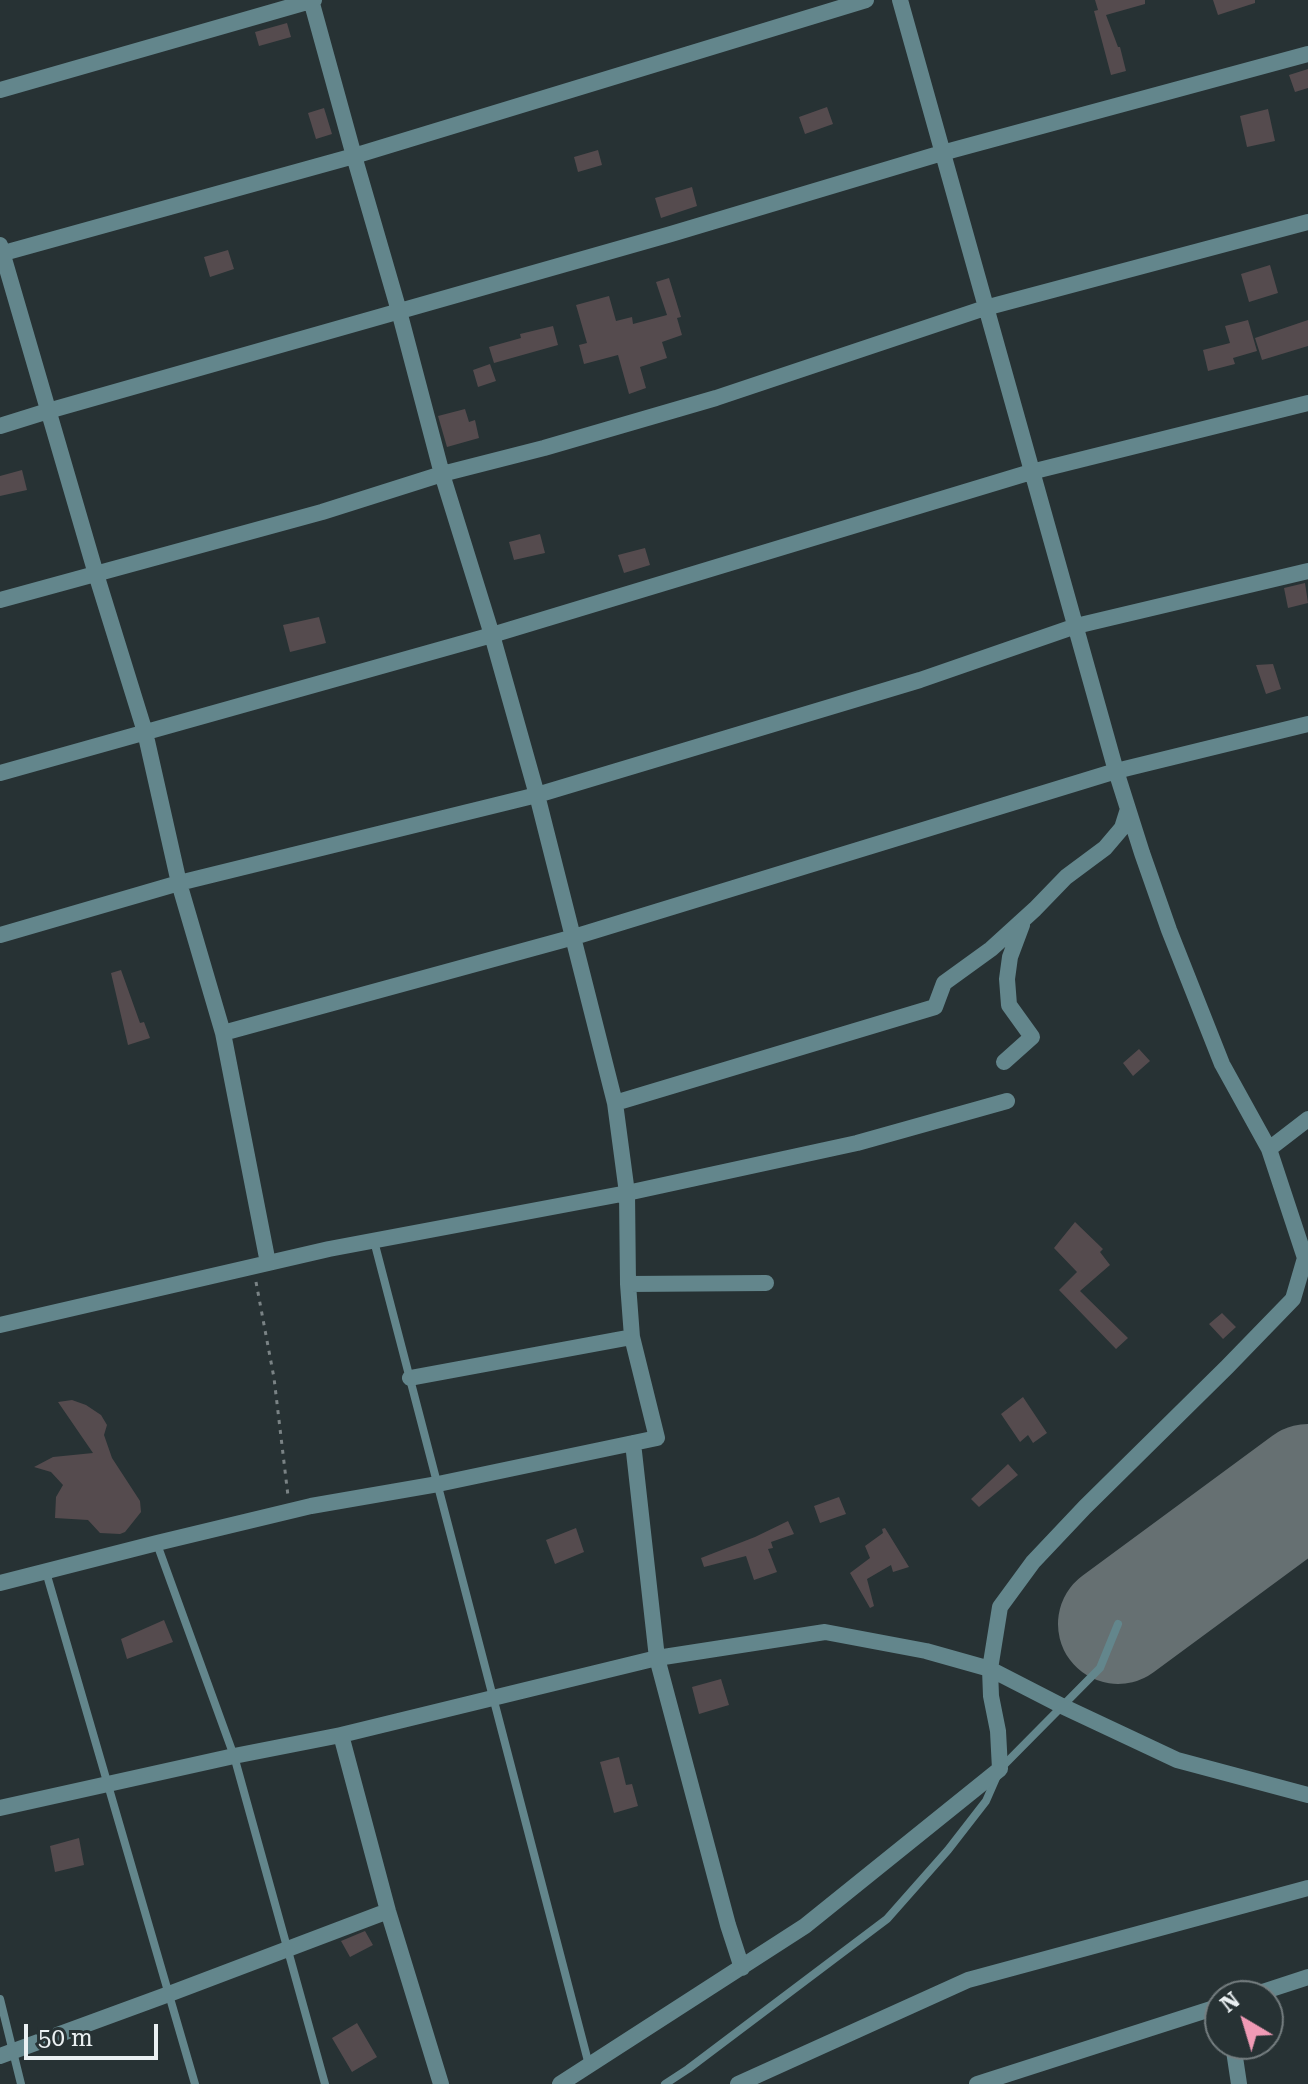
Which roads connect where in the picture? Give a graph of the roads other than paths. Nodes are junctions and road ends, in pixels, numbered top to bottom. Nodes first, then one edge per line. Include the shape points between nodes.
1 (312, 0) edge
2 (866, 0) edge
3 (900, 0) edge
4 (1308, 54) edge
5 (0, 90) edge
6 (942, 153) junction
7 (354, 156) junction
8 (1308, 222) edge
9 (1, 251) edge
10 (985, 308) junction
11 (399, 311) junction
12 (1308, 403) edge
13 (48, 411) junction
14 (0, 426) edge
15 (1031, 472) junction
16 (442, 474) junction
17 (1308, 571) edge
18 (96, 574) junction
19 (0, 600) edge
20 (1076, 626) junction
21 (492, 635) junction
22 (1308, 724) edge
23 (145, 732) junction
24 (1116, 771) junction
25 (0, 773) edge
26 (537, 795) junction
27 (1128, 809) junction
28 (179, 883) junction
29 (1024, 920) junction
30 (0, 935) edge
31 (574, 937) junction
32 (223, 1033) junction
33 (1004, 1062) dead end
34 (1007, 1101) dead end
35 (615, 1103) junction
36 (1308, 1119) edge
37 (1269, 1149) junction
38 (627, 1193) junction
39 (374, 1240) junction
40 (261, 1265) junction
41 (766, 1283) dead end
42 (628, 1284) junction
43 (0, 1325) edge
44 (632, 1337) junction
45 (410, 1378) junction
46 (633, 1443) junction
47 (438, 1484) junction
48 (157, 1543) junction
49 (46, 1572) junction
50 (0, 1583) edge
51 (1118, 1624) dead end
52 (657, 1658) junction
53 (990, 1669) junction
54 (493, 1697) junction
55 (1062, 1706) junction
56 (341, 1735) junction
57 (234, 1756) junction
58 (1000, 1769) junction
59 (108, 1785) junction
60 (1308, 1795) edge
61 (0, 1808) edge
62 (1308, 1888) edge
63 (388, 1911) junction
64 (288, 1949) junction
65 (742, 1968) junction
66 (1308, 1977) edge
67 (1284, 1985) edge
68 (169, 1994) junction
69 (0, 1999) edge
70 (1204, 2011) edge
71 (6, 2053) edge
72 (1235, 2060) edge
73 (589, 2065) junction
74 (1037, 2065) junction
75 (21, 2084) edge
76 (195, 2084) edge
77 (325, 2084) edge
78 (441, 2084) edge
79 (560, 2084) edge
80 (665, 2084) edge
81 (738, 2084) edge
82 (977, 2084) edge
83 (1039, 2084) edge
84 (1239, 2084) edge

1 - 5 street
1 - 7 street
2 - 7 street
3 - 6 street
4 - 6 street
6 - 10 street
6 - 11 street
7 - 9 street
7 - 11 street
8 - 10 street
9 - 13 street
10 - 15 street
10 - 16 street via 716,398
11 - 13 street
11 - 16 street
12 - 15 street
13 - 14 street
13 - 18 street
15 - 20 street
15 - 21 street
16 - 18 street
16 - 21 street
17 - 20 street
18 - 19 street
18 - 23 street
20 - 24 street
20 - 26 street via 920,680
21 - 23 street
21 - 26 street
22 - 24 street
23 - 25 street
23 - 28 street
24 - 27 street
24 - 31 street
26 - 28 street
26 - 31 street
27 - 29 street via 1122,828 1105,848 1066,877
27 - 37 street via 1222,1064
28 - 30 street
28 - 32 street
29 - 33 street via 1007,979 1009,1005 1032,1037
29 - 35 street via 944,983 935,1007
31 - 32 street
31 - 35 street
32 - 40 street
34 - 38 street via 857,1143
35 - 38 street
36 - 37 street
37 - 53 street via 1305,1258 1293,1299 1033,1562 1000,1607
38 - 39 street
38 - 42 street
39 - 40 street
39 - 45 lane
40 - 43 street
41 - 42 street
42 - 44 street
44 - 45 street
44 - 46 street via 657,1438
45 - 47 lane
46 - 47 street
46 - 52 street
47 - 48 street
47 - 54 lane
48 - 49 street
48 - 57 lane
49 - 50 street
49 - 59 lane
51 - 55 lane via 1100,1668
52 - 53 street via 825,1632
52 - 54 street
52 - 65 street
53 - 55 street
53 - 58 street
54 - 56 street
54 - 73 lane
55 - 58 lane
55 - 60 street via 1177,1760
56 - 57 street
56 - 63 street
57 - 59 street
57 - 64 lane
58 - 65 street via 805,1926
58 - 80 lane via 986,1801 887,1919
59 - 61 street
59 - 68 lane
62 - 81 street via 968,1980
63 - 64 street
63 - 78 street
64 - 68 street
64 - 77 lane
65 - 73 street
66 - 67 street
68 - 71 street
68 - 76 lane
69 - 71 lane
70 - 74 street
71 - 75 lane
72 - 84 street
73 - 79 street
74 - 82 street
74 - 83 street

